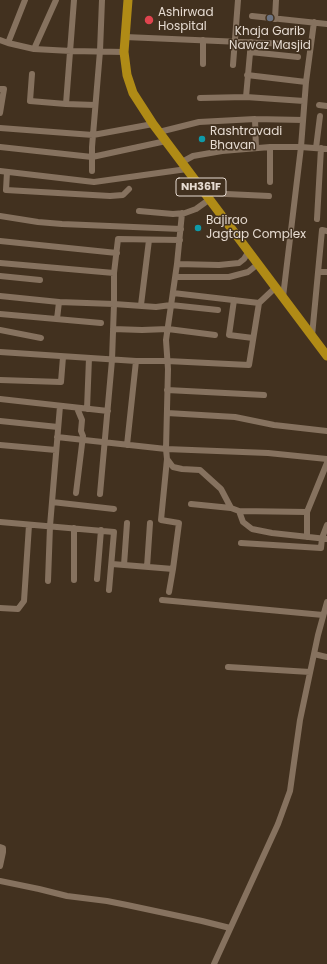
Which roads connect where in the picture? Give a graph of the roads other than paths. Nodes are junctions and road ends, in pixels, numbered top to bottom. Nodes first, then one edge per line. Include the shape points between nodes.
1 (25, 0) edge
2 (56, 0) edge
3 (74, 0) edge
4 (102, 0) edge
5 (128, 0) edge
6 (238, 0) edge
7 (276, 0) edge
8 (252, 16) dead end
9 (275, 18) junction
10 (314, 22) junction
11 (327, 24) edge
12 (125, 37) junction
13 (0, 40) edge
14 (203, 40) junction
15 (234, 42) junction
16 (251, 42) junction
17 (8, 44) junction
18 (288, 44) dead end
19 (34, 48) junction
20 (71, 51) junction
21 (100, 51) junction
22 (124, 52) junction
23 (250, 52) junction
24 (298, 57) dead end
25 (202, 64) dead end
26 (233, 65) dead end
27 (32, 74) dead end
28 (247, 75) junction
29 (306, 82) junction
30 (0, 89) edge
31 (246, 97) junction
32 (200, 98) dead end
33 (304, 101) junction
34 (66, 104) junction
35 (95, 105) junction
36 (319, 106) dead end
37 (327, 106) edge
38 (0, 111) edge
39 (320, 116) dead end
40 (255, 119) junction
41 (303, 120) junction
42 (153, 124) junction
43 (0, 128) edge
44 (159, 132) junction
45 (93, 135) junction
46 (166, 141) junction
47 (270, 147) junction
48 (301, 147) junction
49 (0, 148) edge
50 (256, 148) junction
51 (321, 148) edge
52 (92, 157) junction
53 (184, 165) junction
54 (3, 171) edge
55 (92, 171) dead end
56 (88, 181) junction
57 (270, 182) dead end
58 (129, 189) dead end
59 (88, 195) junction
60 (207, 196) junction
61 (269, 196) dead end
62 (140, 211) dead end
63 (182, 213) junction
64 (0, 216) edge
65 (317, 219) dead end
66 (181, 229) junction
67 (327, 231) edge
68 (0, 240) edge
69 (149, 240) junction
70 (180, 240) junction
71 (249, 251) junction
72 (117, 253) junction
73 (0, 263) edge
74 (177, 264) junction
75 (258, 264) junction
76 (318, 272) junction
77 (327, 272) edge
78 (114, 273) junction
79 (0, 276) edge
80 (176, 277) junction
81 (40, 280) dead end
82 (276, 287) junction
83 (173, 293) junction
84 (0, 296) edge
85 (283, 297) junction
86 (234, 300) junction
87 (59, 302) junction
88 (259, 303) junction
89 (114, 304) junction
90 (141, 305) junction
91 (171, 305) junction
92 (218, 310) dead end
93 (0, 314) edge
94 (57, 319) junction
95 (101, 323) dead end
96 (113, 328) junction
97 (168, 329) junction
98 (0, 330) edge
99 (215, 335) dead end
100 (312, 336) junction
101 (41, 338) dead end
102 (254, 338) junction
103 (0, 352) edge
104 (327, 356) edge
105 (63, 357) junction
106 (89, 358) junction
107 (112, 360) junction
108 (136, 361) junction
109 (167, 361) junction
110 (0, 380) edge
111 (167, 390) junction
112 (264, 395) dead end
113 (0, 399) edge
114 (60, 406) junction
115 (77, 408) junction
116 (87, 409) junction
117 (108, 411) junction
118 (167, 413) junction
119 (0, 421) edge
120 (58, 427) junction
121 (327, 431) edge
122 (57, 437) junction
123 (82, 440) junction
124 (105, 442) junction
125 (0, 445) edge
126 (127, 445) junction
127 (166, 449) junction
128 (56, 450) junction
129 (327, 459) edge
130 (167, 460) junction
131 (327, 462) edge
132 (76, 493) dead end
133 (100, 494) dead end
134 (52, 502) junction
135 (191, 504) dead end
136 (231, 508) junction
137 (114, 509) dead end
138 (239, 511) junction
139 (307, 512) junction
140 (0, 522) edge
141 (127, 523) dead end
142 (150, 523) dead end
143 (29, 525) junction
144 (327, 525) edge
145 (50, 526) junction
146 (74, 528) junction
147 (101, 530) junction
148 (307, 537) junction
149 (324, 538) edge
150 (241, 543) dead end
151 (112, 564) junction
152 (124, 565) junction
153 (147, 567) junction
154 (173, 569) junction
155 (97, 579) dead end
156 (74, 580) dead end
157 (48, 581) dead end
158 (109, 590) dead end
159 (169, 592) dead end
160 (162, 600) dead end
161 (327, 602) edge
162 (0, 608) edge
163 (323, 615) junction
164 (314, 654) junction
165 (327, 657) edge
166 (228, 667) dead end
167 (310, 672) junction
168 (0, 848) edge
169 (0, 866) edge
170 (0, 881) edge
171 (230, 928) junction
172 (214, 964) edge

1 - 17 street
2 - 19 street
3 - 20 street
4 - 21 street
5 - 12 highway, NH361F
6 - 15 street
7 - 9 street
8 - 9 street
9 - 10 street
10 - 11 street
10 - 29 street
12 - 14 street
12 - 22 highway, NH361F
13 - 17 street
14 - 15 street
14 - 25 street
15 - 16 street
15 - 26 street
16 - 18 street
16 - 23 street
17 - 19 street
19 - 20 street
20 - 21 street
20 - 34 street
21 - 22 street
21 - 35 street
22 - 42 highway, NH361F via 131,87
23 - 24 street
23 - 28 street
27 - 34 street via 30,101
28 - 29 street
28 - 31 street
29 - 33 street
30 - 38 street via 4,89
31 - 32 street
31 - 33 street
33 - 41 street
34 - 35 street
35 - 45 street
36 - 37 street
39 - 51 street
40 - 41 street
40 - 44 street via 199,122
40 - 50 street
41 - 48 street
42 - 44 highway, NH361F
42 - 45 street
43 - 45 street
44 - 46 highway, NH361F
45 - 52 street
46 - 52 street
46 - 53 highway, NH361F
47 - 48 street
47 - 50 street
47 - 57 street
48 - 51 street
48 - 85 street
49 - 52 street
50 - 53 street via 193,156
51 - 65 street
52 - 55 street
53 - 56 street
53 - 60 highway, NH361F
54 - 56 street
54 - 59 street via 6,190
56 - 59 street
58 - 59 street via 123,196
60 - 61 street
60 - 63 street via 196,208
60 - 71 highway, NH361F
62 - 63 street
63 - 66 street
64 - 66 street via 62,224
66 - 70 street
67 - 76 street via 322,230
68 - 72 street
69 - 70 street
69 - 72 street via 118,239
69 - 90 street
70 - 74 street
71 - 74 street via 238,263
71 - 75 highway, NH361F
72 - 78 street
73 - 78 street
74 - 80 street
75 - 80 street via 248,272 229,278
75 - 82 highway, NH361F
76 - 77 street
76 - 100 street
78 - 89 street
79 - 81 street
80 - 83 street
82 - 85 highway, NH361F
82 - 88 street
83 - 86 street
83 - 91 street
84 - 87 street
85 - 100 highway, NH361F
86 - 88 street
86 - 102 street via 229,335
87 - 89 street
87 - 94 street
88 - 102 street
89 - 90 street
89 - 96 street
90 - 91 street
91 - 92 street
91 - 97 street
93 - 94 street
94 - 95 street
96 - 97 street
96 - 107 street
97 - 99 street
97 - 109 street
98 - 101 street
100 - 104 highway, NH361F
102 - 109 street via 249,364
103 - 105 street
105 - 106 street
105 - 110 street via 61,382
106 - 107 street
106 - 116 street
107 - 108 street
107 - 117 street
108 - 109 street
108 - 126 street
109 - 111 street
111 - 112 street
111 - 118 street
113 - 114 street
114 - 115 street
114 - 120 street
115 - 116 street
115 - 123 street via 82,420
116 - 117 street
117 - 124 street
118 - 121 street via 235,417 274,425
118 - 127 street
119 - 120 street
120 - 122 street
122 - 123 street
122 - 128 street
123 - 124 street
123 - 132 street
124 - 126 street
124 - 133 street
125 - 128 street
126 - 127 street
127 - 129 street via 268,452
127 - 130 street
128 - 134 street
130 - 136 street via 173,467 200,470 221,489
130 - 154 street via 161,520 179,522
131 - 139 street
134 - 137 street
134 - 145 street
135 - 136 street
136 - 138 street
138 - 139 street
138 - 148 street via 243,522 252,529 272,534
139 - 148 street
140 - 143 street
141 - 152 street
142 - 153 street
143 - 145 street
143 - 162 street via 24,600 18,609
144 - 149 street
145 - 146 street
145 - 157 street
146 - 147 street
146 - 156 street
147 - 151 street via 114,532
147 - 155 street
148 - 149 street
149 - 150 street via 321,548
151 - 152 street
151 - 158 street
152 - 153 street
153 - 154 street
154 - 159 street
160 - 163 street
161 - 163 street
163 - 164 street
164 - 165 street
164 - 167 street
166 - 167 street
167 - 171 street via 290,791 278,824
168 - 169 street via 3,848 3,852
170 - 171 street
171 - 172 street

